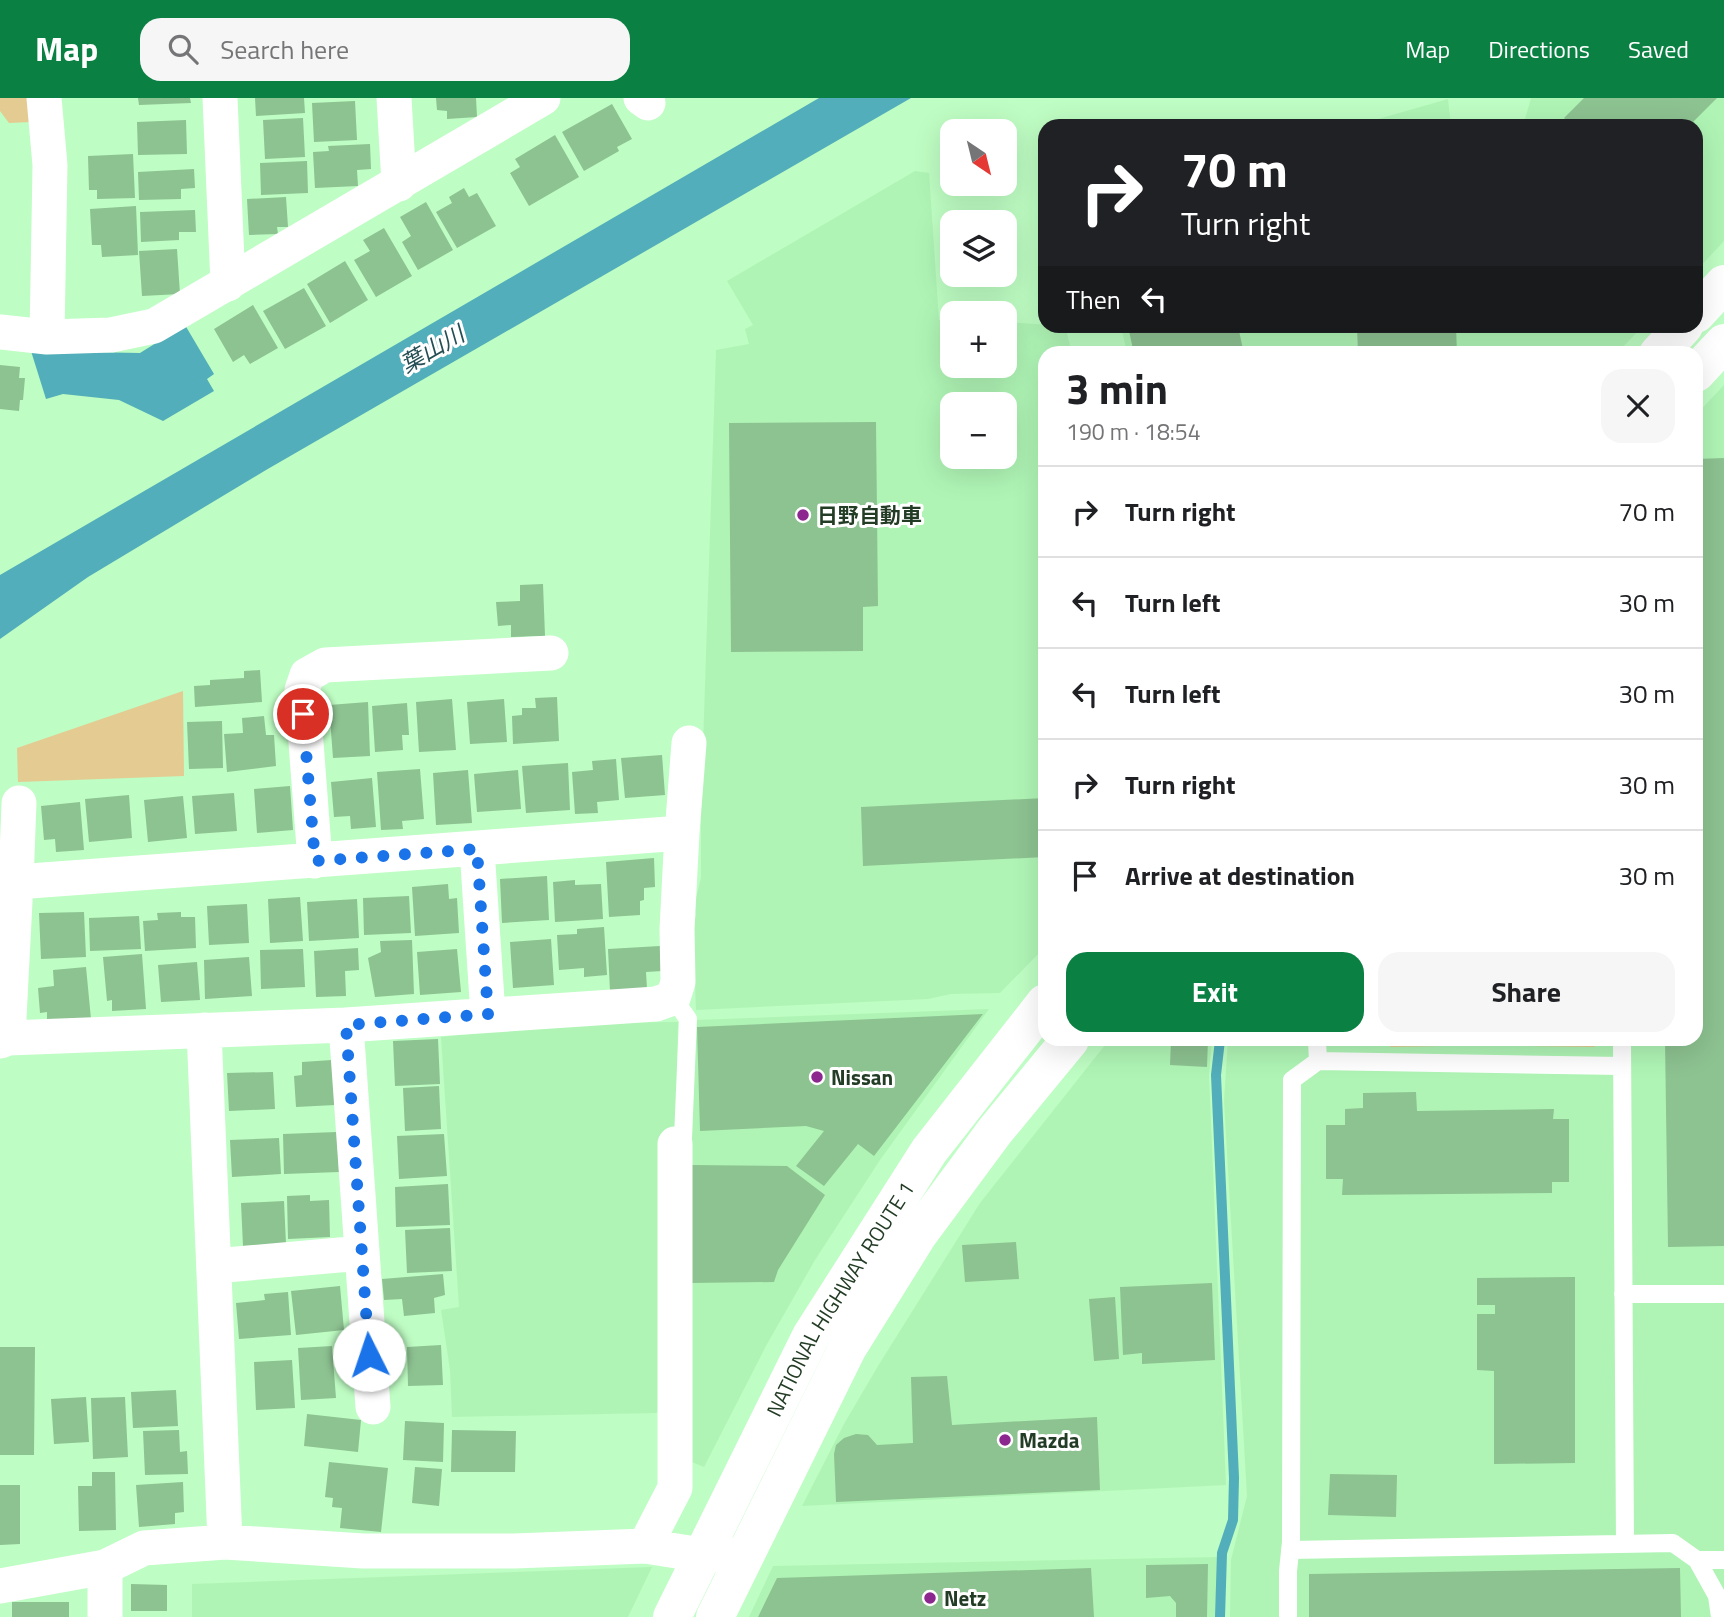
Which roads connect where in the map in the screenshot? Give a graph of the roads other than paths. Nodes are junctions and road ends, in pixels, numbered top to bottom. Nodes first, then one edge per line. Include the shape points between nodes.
1 (44, 98) edge
2 (220, 98) edge
3 (394, 98) edge
4 (543, 98) edge
5 (399, 184) junction
6 (228, 284) junction
7 (1724, 284) edge
8 (1703, 306) edge
9 (0, 332) edge
10 (1678, 333) edge
11 (47, 337) junction
12 (1724, 344) edge
13 (1665, 346) edge
14 (1703, 366) edge
15 (551, 653) dead end
16 (689, 743) dead end
17 (19, 803) dead end
18 (682, 833) junction
19 (477, 849) junction
20 (315, 861) junction
21 (16, 882) junction
22 (5, 965) edge
23 (673, 998) junction
24 (1038, 1012) edge
25 (488, 1014) junction
26 (346, 1025) junction
27 (204, 1030) junction
28 (4, 1040) edge
29 (1065, 1046) edge
30 (1317, 1046) edge
31 (1622, 1046) edge
32 (1318, 1061) junction
33 (1622, 1066) junction
34 (675, 1144) joint
35 (362, 1253) junction
36 (214, 1266) junction
37 (1623, 1294) junction
38 (1724, 1294) edge
39 (373, 1406) dead end
40 (225, 1542) junction
41 (1625, 1544) junction
42 (645, 1546) junction
43 (1290, 1550) junction
44 (702, 1555) junction
45 (747, 1555) junction
46 (1697, 1560) junction
47 (1724, 1560) edge
48 (105, 1567) junction
49 (0, 1586) edge
50 (106, 1617) edge
51 (671, 1617) edge
52 (715, 1617) edge
53 (1288, 1617) edge
54 (1720, 1617) edge

1 - 11 street via 50,165
2 - 6 street
3 - 5 street
4 - 5 street
5 - 6 street
6 - 11 street via 154,326 111,335
7 - 8 highway
9 - 11 street
10 - 13 highway
12 - 14 highway
15 - 20 street via 325,665 307,675 302,690
16 - 18 street
17 - 21 street
18 - 19 street
18 - 23 street via 678,982
19 - 20 street
19 - 25 street
20 - 21 street
21 - 22 street
22 - 28 street
23 - 25 street via 656,1004
23 - 34 lane via 688,1019 683,1138
24 - 44 highway, NATIONAL HIGHWAY ROUTE 1 via 929,1150 811,1336
25 - 26 street
26 - 27 street
26 - 35 street
27 - 28 street
27 - 36 street
29 - 45 highway, NATIONAL HIGHWAY ROUTE 1 via 995,1131 911,1247 847,1349
30 - 32 lane
31 - 33 lane
32 - 33 lane
32 - 43 lane via 1292,1080
33 - 37 lane
34 - 42 street via 675,1488
35 - 36 street
35 - 39 street
36 - 40 street
37 - 38 lane
37 - 41 lane
40 - 42 street via 363,1551
40 - 48 street via 144,1548
41 - 43 lane
41 - 46 lane via 1673,1543
42 - 44 street
43 - 53 lane
44 - 45 street
44 - 51 highway, NATIONAL HIGHWAY ROUTE 1
45 - 52 highway, NATIONAL HIGHWAY ROUTE 1
46 - 47 lane
46 - 54 lane via 1717,1596
48 - 49 street
48 - 50 street

